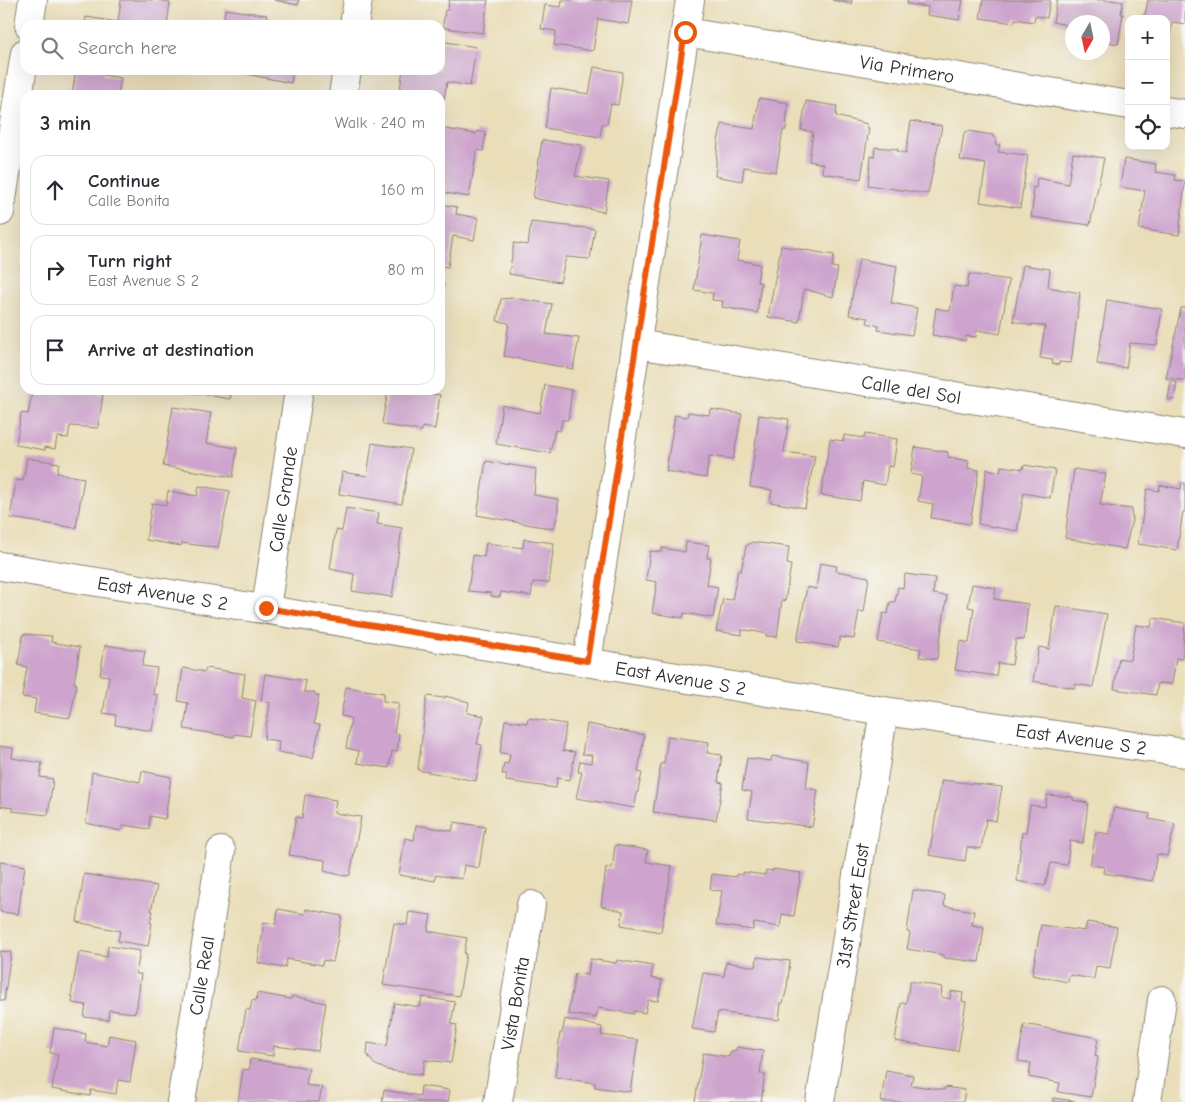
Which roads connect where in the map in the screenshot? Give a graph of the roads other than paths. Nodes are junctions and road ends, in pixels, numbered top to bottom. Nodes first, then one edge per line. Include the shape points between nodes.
1 (33, 0) edge
2 (358, 0) edge
3 (690, 0) edge
4 (30, 20) edge
5 (355, 20) edge
6 (685, 32) junction
7 (22, 75) edge
8 (346, 75) edge
9 (344, 90) edge
10 (1125, 104) edge
11 (1170, 112) edge
12 (1185, 114) edge
13 (0, 212) edge
14 (637, 344) junction
15 (298, 395) edge
16 (1185, 434) edge
17 (0, 566) edge
18 (266, 608) junction
19 (587, 661) junction
20 (884, 711) junction
21 (1185, 753) edge
22 (221, 851) dead end
23 (531, 905) dead end
24 (1162, 1000) dead end
25 (181, 1102) edge
26 (498, 1102) edge
27 (820, 1102) edge
28 (1147, 1102) edge

1 - 4 street
2 - 5 street
3 - 6 street
6 - 10 street, Via Primero
6 - 14 street
7 - 13 street
8 - 9 street
11 - 12 street
14 - 16 street, Calle del Sol
14 - 19 street
15 - 18 street, Calle Grande
17 - 18 street, East Avenue S 2
18 - 19 street, East Avenue S 2
19 - 20 street, East Avenue S 2
20 - 21 street, East Avenue S 2
20 - 27 street, 31st Street East
22 - 25 street, Calle Real
23 - 26 street, Vista Bonita
24 - 28 street

